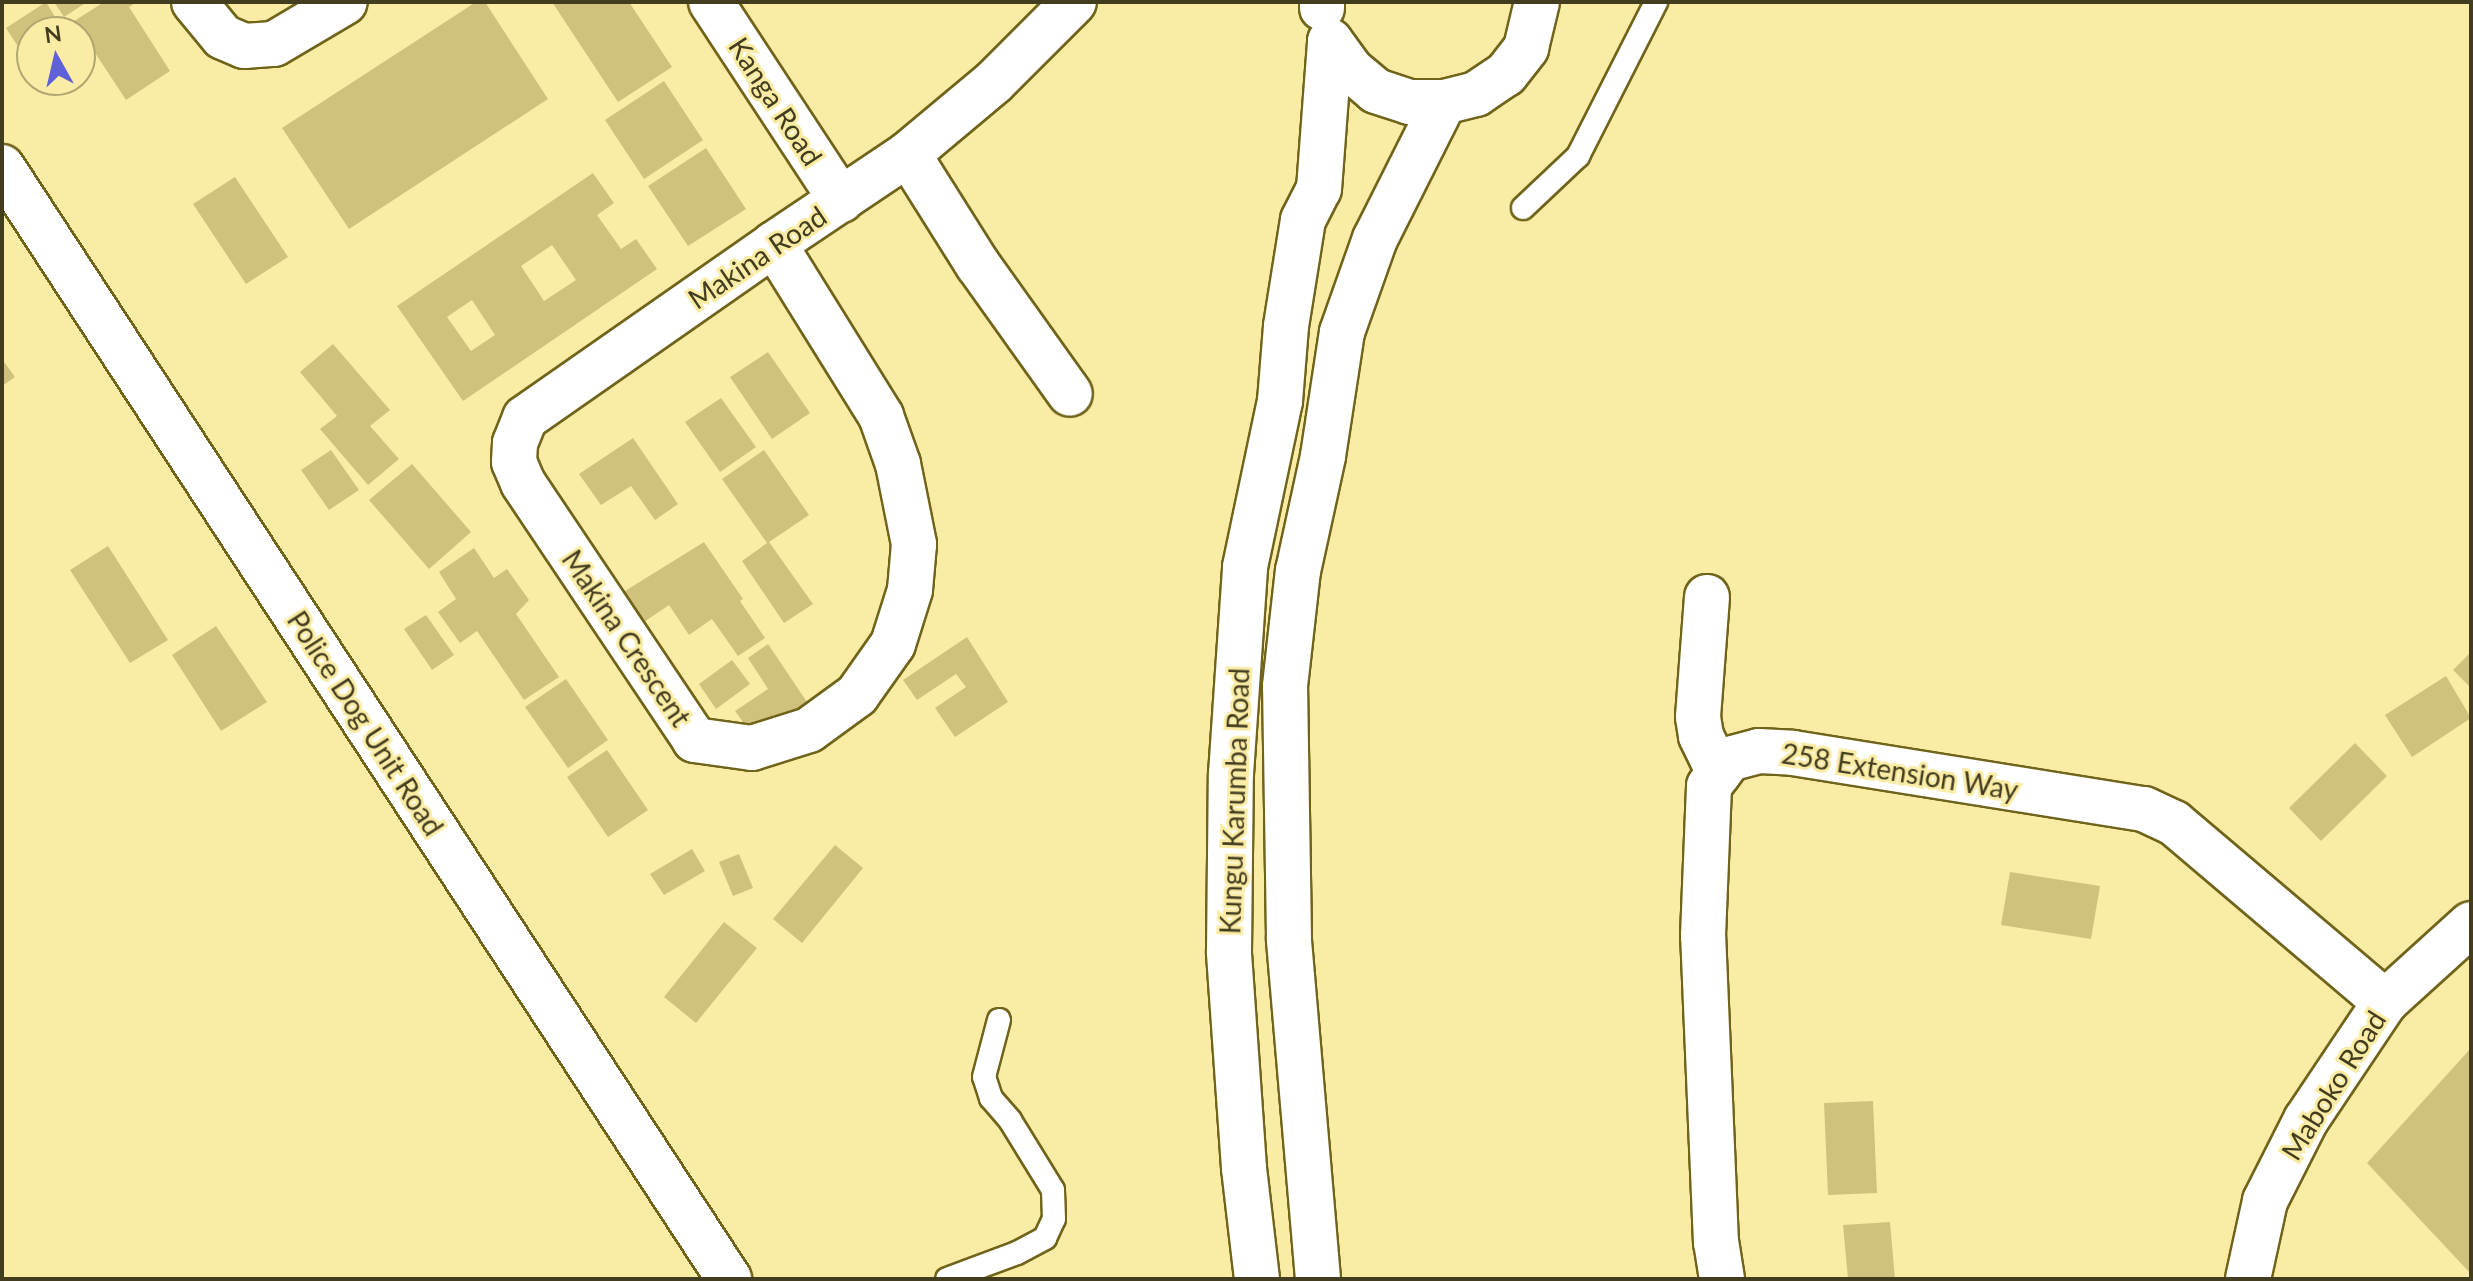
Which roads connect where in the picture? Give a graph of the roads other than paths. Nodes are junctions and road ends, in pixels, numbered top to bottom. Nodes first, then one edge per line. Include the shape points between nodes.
1 (194, 2) edge
2 (345, 2) edge
3 (711, 2) edge
4 (1074, 2) edge
5 (1537, 2) edge
6 (1656, 2) edge
7 (1321, 13) edge
8 (1444, 102) junction
9 (908, 154) junction
10 (2, 167) edge
11 (841, 200) junction
12 (1523, 208) dead end
13 (774, 244) junction
14 (1070, 394) dead end
15 (556, 532) joint
16 (1707, 597) dead end
17 (1719, 773) junction
18 (2471, 924) edge
19 (2385, 1002) junction
20 (999, 1020) dead end
21 (729, 1279) edge
22 (947, 1279) edge
23 (1257, 1279) edge
24 (1318, 1279) edge
25 (1722, 1279) edge
26 (2248, 1279) edge

1 - 2 street via 223,37 244,46 274,44
3 - 11 street, Kanga Road
4 - 9 street, Makina Road via 994,82
5 - 8 street via 1526,48 1506,74 1476,94
6 - 12 lane via 1578,156
7 - 8 street via 1350,69 1376,91 1409,102
7 - 23 street, Kungu Karumba Road via 1319,189 1303,220 1280,401 1245,567 1231,774 1229,952
8 - 24 street via 1375,239 1342,332 1298,571 1285,686 1289,938
9 - 11 street, Makina Road
9 - 14 street via 978,265
10 - 21 street, Police Dog Unit Road
11 - 13 street, Makina Road
13 - 15 street, Makina Road via 525,418 514,462
13 - 15 street, Makina Crescent via 881,416 910,511 910,590 893,644 857,695 809,730 752,748 695,740
16 - 17 street via 1698,717
17 - 19 street, 258 Extension Way via 1729,759 1759,751 1793,753 2144,809 2174,823
17 - 25 street via 1709,786 1703,936
18 - 19 street, Maboko Road
19 - 26 street, Maboko Road via 2306,1120 2265,1201
20 - 22 lane via 984,1077 991,1098 1053,1190 1054,1219 1045,1238

